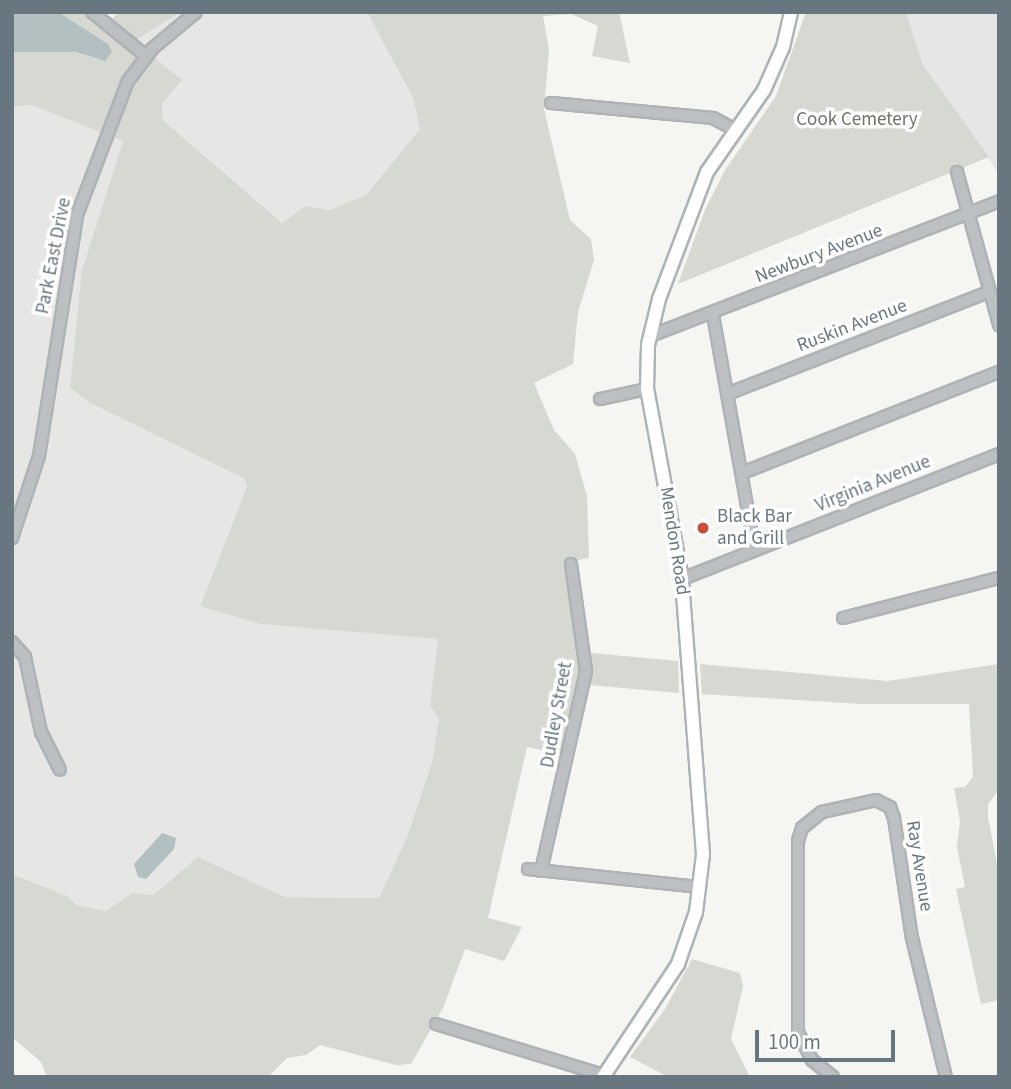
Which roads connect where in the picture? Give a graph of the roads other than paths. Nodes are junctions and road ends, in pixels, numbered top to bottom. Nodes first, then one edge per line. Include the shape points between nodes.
1 (92, 12) edge
2 (196, 12) edge
3 (791, 12) edge
4 (146, 56) junction
5 (551, 103) dead end
6 (737, 131) junction
7 (957, 172) dead end
8 (999, 201) edge
9 (968, 215) junction
10 (989, 292) junction
11 (713, 315) junction
12 (999, 325) edge
13 (650, 336) junction
14 (999, 372) edge
15 (647, 388) junction
16 (727, 394) junction
17 (600, 399) dead end
18 (999, 454) edge
19 (742, 474) junction
20 (12, 538) edge
21 (755, 550) junction
22 (571, 564) dead end
23 (999, 578) edge
24 (682, 579) junction
25 (843, 618) dead end
26 (12, 642) edge
27 (61, 770) dead end
28 (528, 869) dead end
29 (541, 871) junction
30 (700, 887) junction
31 (436, 1024) dead end
32 (603, 1076) edge
33 (833, 1077) edge
34 (946, 1077) edge

1 - 4 street
2 - 4 street, Park East Drive
3 - 6 main road, Mendon Road via 778,62
4 - 20 street, Park East Drive via 119,100 77,215 39,456
5 - 6 street via 713,118
6 - 13 main road, Mendon Road via 714,161 698,194
7 - 9 street
8 - 9 street, Newbury Avenue
9 - 10 street
9 - 11 street, Newbury Avenue
10 - 12 street
10 - 16 street, Ruskin Avenue
11 - 13 street, Newbury Avenue
11 - 16 street
13 - 15 main road, Mendon Road
14 - 19 street
15 - 17 street
15 - 24 main road, Mendon Road
16 - 19 street
18 - 21 street, Virginia Avenue
19 - 21 street
21 - 24 street, Virginia Avenue
22 - 29 street, Dudley Street via 586,671
23 - 25 street
24 - 30 main road, Mendon Road via 703,854
26 - 27 street via 25,657 41,732
28 - 29 street
29 - 30 street
30 - 32 main road, Mendon Road via 678,964
31 - 32 street
33 - 34 street, Ray Avenue via 812,1060 798,1033 799,841 802,828 822,812 876,800 890,807 894,818 912,938

